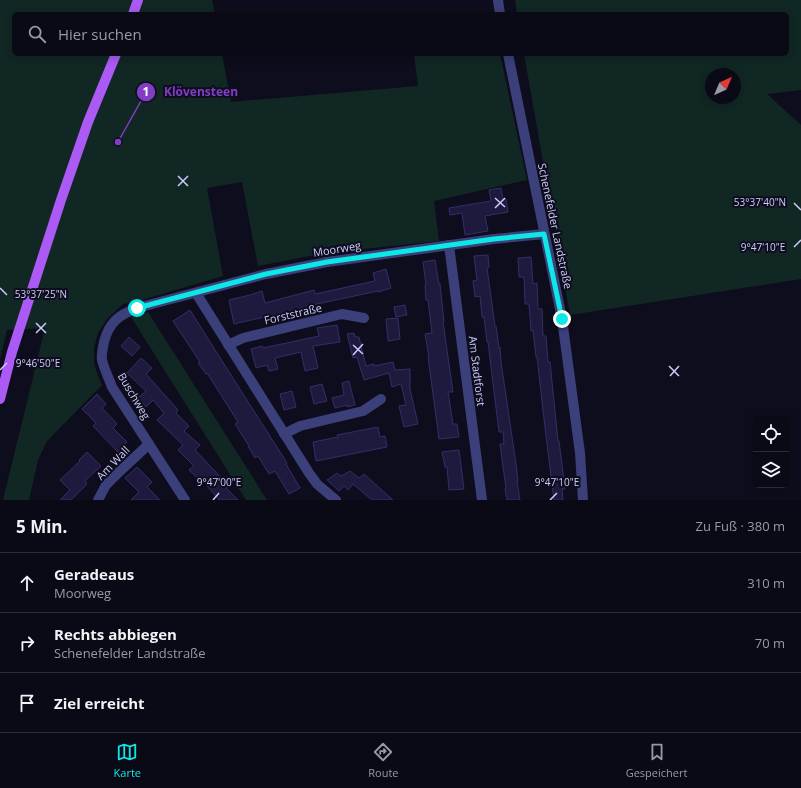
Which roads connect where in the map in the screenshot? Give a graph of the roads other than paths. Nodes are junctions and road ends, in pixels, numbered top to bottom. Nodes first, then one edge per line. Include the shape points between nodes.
1 (138, 0) edge
2 (498, 0) edge
3 (134, 12) edge
4 (500, 12) edge
5 (115, 56) edge
6 (508, 56) edge
7 (544, 234) junction
8 (450, 245) junction
9 (196, 293) junction
10 (137, 308) joint
11 (364, 318) dead end
12 (228, 345) junction
13 (0, 399) edge
14 (381, 399) dead end
15 (284, 434) junction
16 (149, 444) junction
17 (98, 500) edge
18 (185, 500) edge
19 (336, 500) edge
20 (482, 500) edge
21 (583, 500) edge

1 - 3 main road
2 - 4 street
5 - 13 main road via 88,122 61,200 12,352
6 - 7 street, Schenefelder Landstraße
7 - 8 street, Moorweg
7 - 21 street, Schenefelder Landstraße via 562,319 580,453
8 - 9 street, Moorweg via 327,262 266,274
8 - 20 street, Am Stadtforst
9 - 10 street, Moorweg
9 - 12 street
10 - 16 street, Buschweg via 115,320 107,332 102,360 112,387
11 - 12 street, Forststraße via 342,314 243,338
12 - 15 street
14 - 15 street via 363,411 300,426
15 - 19 street via 317,484
16 - 17 street, Am Wall via 106,485
16 - 18 street, Buschweg

